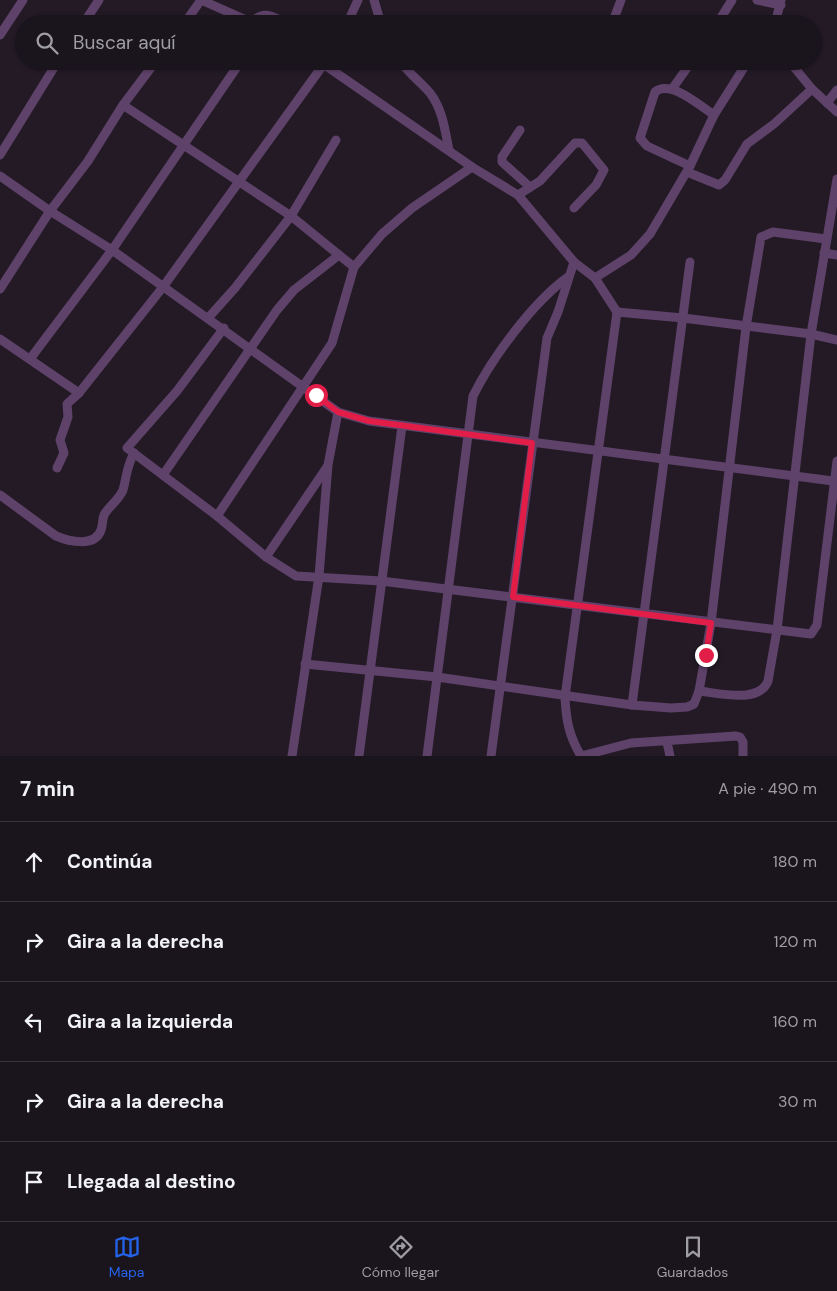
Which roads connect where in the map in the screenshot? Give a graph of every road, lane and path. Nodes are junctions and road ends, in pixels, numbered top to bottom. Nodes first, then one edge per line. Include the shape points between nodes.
1 (23, 0) edge
2 (99, 0) edge
3 (201, 0) edge
4 (358, 0) edge
5 (374, 0) edge
6 (621, 0) edge
7 (732, 0) edge
8 (757, 0) edge
9 (781, 2) edge
10 (89, 15) edge
11 (190, 15) edge
12 (236, 15) edge
13 (351, 15) edge
14 (378, 15) edge
15 (615, 15) edge
16 (722, 15) edge
17 (777, 15) edge
18 (0, 36) edge
19 (52, 70) edge
20 (149, 70) edge
21 (235, 70) edge
22 (318, 70) edge
23 (335, 70) edge
24 (406, 70) edge
25 (686, 70) edge
26 (742, 70) edge
27 (796, 70) edge
28 (672, 89) junction
29 (812, 89) junction
30 (837, 90) edge
31 (827, 103) junction
32 (123, 105) junction
33 (837, 112) edge
34 (714, 115) junction
35 (520, 130) dead end
36 (336, 140) dead end
37 (183, 146) junction
38 (449, 150) junction
39 (0, 155) edge
40 (472, 167) junction
41 (688, 169) junction
42 (0, 176) edge
43 (837, 179) edge
44 (239, 182) junction
45 (530, 187) junction
46 (518, 195) junction
47 (574, 208) dead end
48 (50, 211) junction
49 (290, 216) junction
50 (826, 239) junction
51 (112, 250) junction
52 (824, 253) junction
53 (339, 255) junction
54 (837, 256) edge
55 (574, 262) junction
56 (690, 262) dead end
57 (354, 267) junction
58 (568, 277) junction
59 (595, 278) junction
60 (163, 287) junction
61 (0, 288) edge
62 (617, 312) junction
63 (209, 317) junction
64 (683, 318) junction
65 (746, 327) junction
66 (224, 328) junction
67 (811, 334) junction
68 (0, 339) edge
69 (837, 340) edge
70 (252, 348) junction
71 (30, 358) junction
72 (305, 386) junction
73 (79, 393) junction
74 (338, 412) junction
75 (402, 426) junction
76 (466, 434) junction
77 (532, 443) junction
78 (598, 450) junction
79 (134, 453) junction
80 (663, 460) junction
81 (837, 461) edge
82 (328, 465) junction
83 (56, 468) dead end
84 (730, 468) junction
85 (163, 475) junction
86 (794, 475) junction
87 (834, 481) junction
88 (0, 495) edge
89 (217, 516) junction
90 (266, 557) junction
91 (319, 576) junction
92 (381, 581) junction
93 (448, 589) junction
94 (513, 597) junction
95 (577, 606) junction
96 (644, 614) junction
97 (711, 623) junction
98 (778, 630) junction
99 (305, 664) junction
100 (371, 671) junction
101 (437, 677) junction
102 (502, 687) junction
103 (699, 691) junction
104 (565, 697) junction
105 (632, 705) junction
106 (667, 742) junction
107 (292, 756) edge
108 (359, 756) edge
109 (427, 756) edge
110 (491, 756) edge
111 (581, 756) edge
112 (670, 756) edge
113 (743, 756) edge

1 - 18 street
2 - 10 street
3 - 11 street
3 - 12 street
4 - 13 street
5 - 14 street
6 - 15 street
7 - 16 street
8 - 9 street
9 - 17 street
19 - 39 street
20 - 32 street
21 - 37 street
22 - 44 street
23 - 38 street
24 - 38 street via 437,106 443,118
25 - 28 street
26 - 34 street
27 - 29 street
28 - 34 street
28 - 41 street via 661,88 655,92 640,138 647,146
29 - 31 street
29 - 41 street via 747,144 719,185
30 - 31 street
31 - 33 street
32 - 37 street
32 - 48 street via 88,161
34 - 41 street
35 - 45 street via 502,156 502,162
36 - 49 street
37 - 44 street
37 - 51 street
38 - 40 street
40 - 46 street
40 - 57 street via 405,214 382,234
41 - 59 street via 640,247
42 - 48 street
43 - 50 street
44 - 49 street
44 - 60 street
45 - 46 street
45 - 47 street via 540,181 575,142 582,143 604,170 596,185
46 - 55 street
48 - 51 street
48 - 61 street
49 - 53 street
49 - 63 street
50 - 52 street
50 - 65 street via 773,232 762,237
51 - 60 street
51 - 71 street
52 - 54 street
52 - 67 street
53 - 57 street
53 - 70 street via 294,290
55 - 58 street
55 - 59 street
56 - 64 street
57 - 72 street via 332,343
58 - 76 street via 554,287 486,369 473,396
58 - 77 street via 547,338
59 - 62 street
60 - 63 street
60 - 73 street
62 - 64 street
62 - 78 street
63 - 66 street
64 - 65 street
64 - 80 street
65 - 67 street
65 - 84 street
66 - 70 street
66 - 79 street via 177,391 127,448
67 - 69 street
67 - 86 street
68 - 71 street
70 - 72 street
70 - 85 street
71 - 73 street
72 - 74 street
72 - 89 street
73 - 83 street via 67,404 68,417 60,440 64,453
74 - 75 street
74 - 82 street
75 - 76 street
75 - 92 street
76 - 77 street
76 - 93 street
77 - 78 street
77 - 94 street
78 - 80 street
78 - 95 street
79 - 85 street
79 - 88 street via 126,468 123,489 104,516 101,531 96,538 87,541 56,536
80 - 84 street
80 - 96 street
81 - 87 street
82 - 90 street
82 - 91 street
84 - 86 street
84 - 97 street
85 - 89 street
86 - 87 street
86 - 98 street
87 - 98 street via 815,631 810,634
89 - 90 street
90 - 91 street via 296,576
91 - 92 street
91 - 99 street
92 - 93 street
92 - 100 street
93 - 94 street
93 - 101 street
94 - 95 street
94 - 102 street
95 - 96 street
95 - 104 street
96 - 97 street
96 - 105 street
97 - 98 street
97 - 103 street
98 - 103 street via 765,689 759,693 738,695
99 - 100 street
99 - 107 street
100 - 101 street
100 - 108 street
101 - 102 street
101 - 109 street
102 - 104 street
102 - 110 street
103 - 105 street via 694,704 687,707
104 - 105 street
104 - 111 street via 566,722 572,742
106 - 111 street via 632,743
106 - 112 street
106 - 113 street via 740,737 744,742

